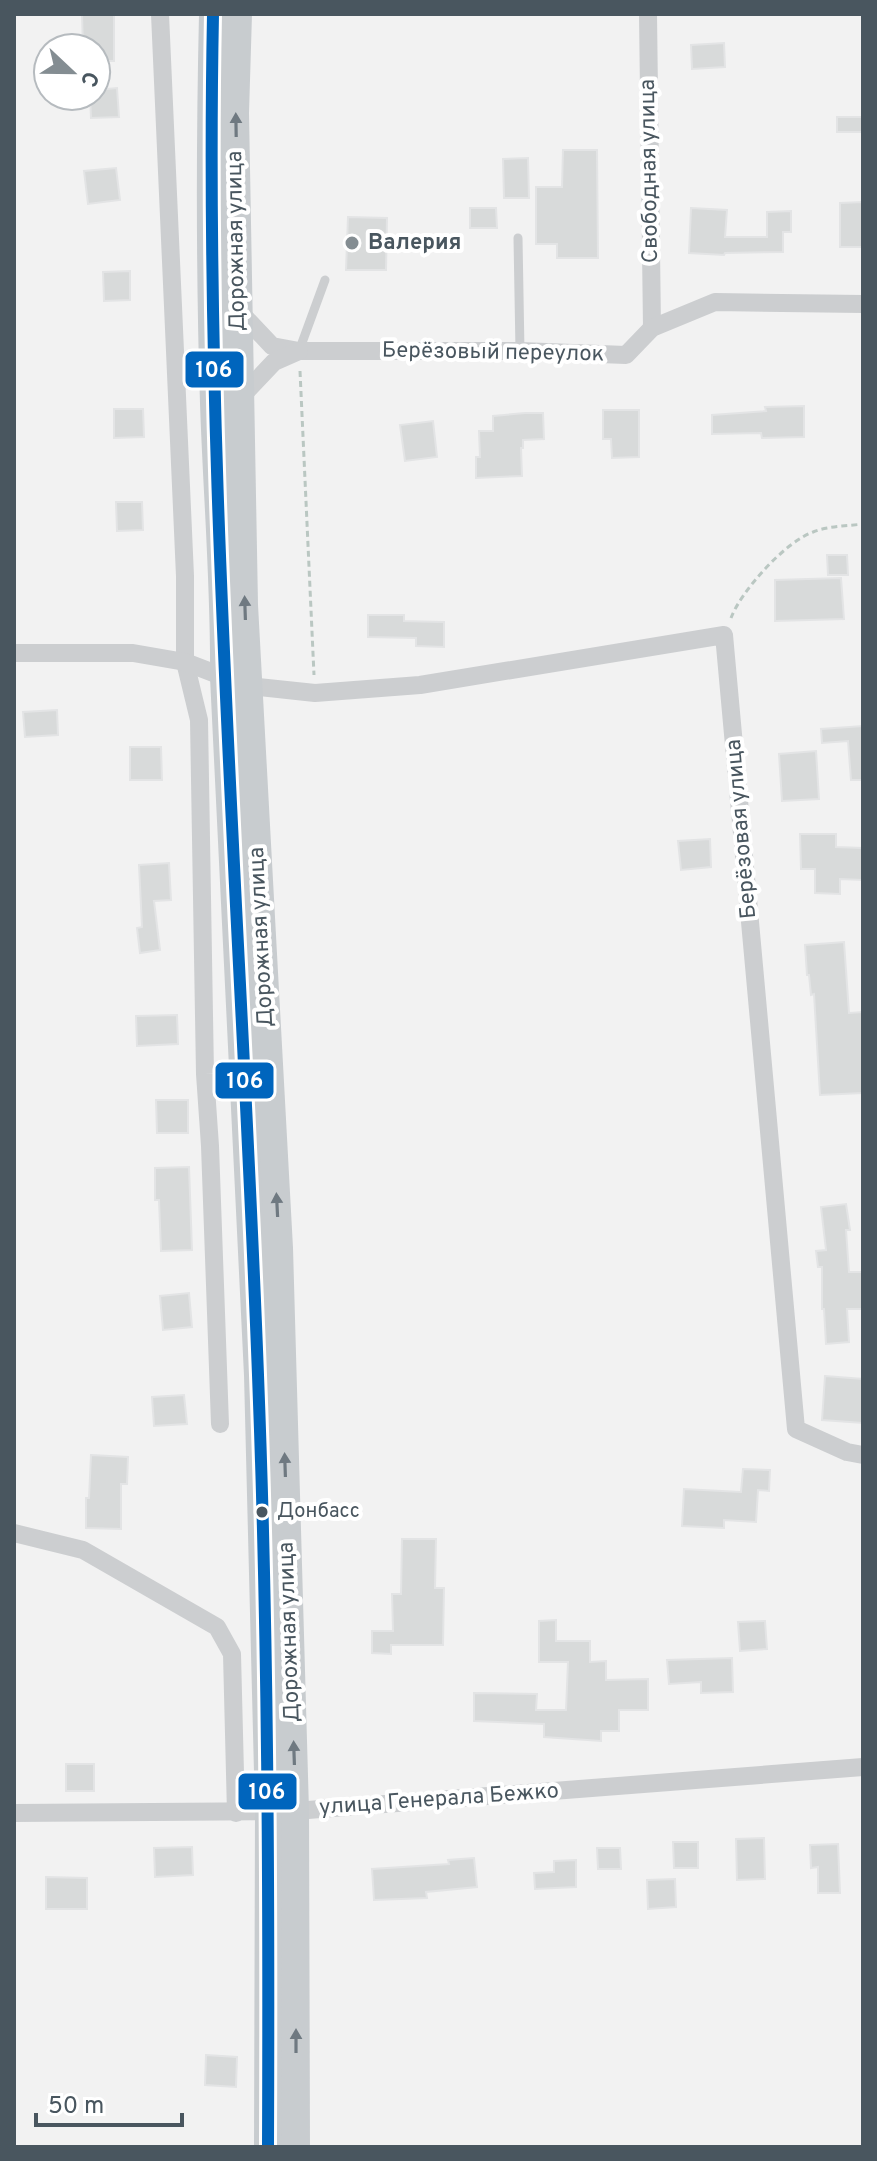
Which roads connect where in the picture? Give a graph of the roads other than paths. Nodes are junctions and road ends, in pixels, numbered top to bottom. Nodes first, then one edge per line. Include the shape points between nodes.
1 (160, 14) edge
2 (213, 14) edge
3 (238, 14) edge
4 (648, 14) edge
5 (518, 238) dead end
6 (325, 280) dead end
7 (863, 304) edge
8 (238, 310) junction
9 (652, 328) junction
10 (299, 351) junction
11 (520, 351) junction
12 (239, 398) junction
13 (14, 653) edge
14 (185, 662) junction
15 (236, 682) junction
16 (220, 1424) dead end
17 (863, 1455) edge
18 (14, 1533) edge
19 (863, 1767) edge
20 (282, 1811) junction
21 (14, 1813) edge
22 (236, 1813) junction
23 (268, 2147) edge
24 (296, 2147) edge

1 - 14 street
2 - 15 main road, Дорожная улица via 214,403 225,605
8 -> 3 main road, Дорожная улица
4 - 9 street, Свободная улица
5 - 11 lane
6 - 10 lane
7 - 9 street, Берёзовый переулок via 715,302
8 - 10 street, Берёзовый переулок via 272,346
8 - 12 main road, Дорожная улица
9 - 11 street, Берёзовый переулок via 626,355
10 - 11 street, Берёзовый переулок
10 - 12 street via 274,362
15 -> 12 main road, Дорожная улица
13 - 14 street via 133,653
14 - 15 street
14 - 16 street via 199,720 205,1074
15 - 17 street, Берёзовая улица via 315,693 420,685 724,635 796,1429
15 - 20 main road, Дорожная улица via 258,1375
18 - 22 street via 83,1550 217,1627 232,1654
19 - 20 street, улица Генерала Бежко
20 - 22 street, улица Генерала Бежко
20 - 23 main road, Дорожная улица
24 -> 20 main road, Дорожная улица
21 - 22 street, улица Генерала Бежко

